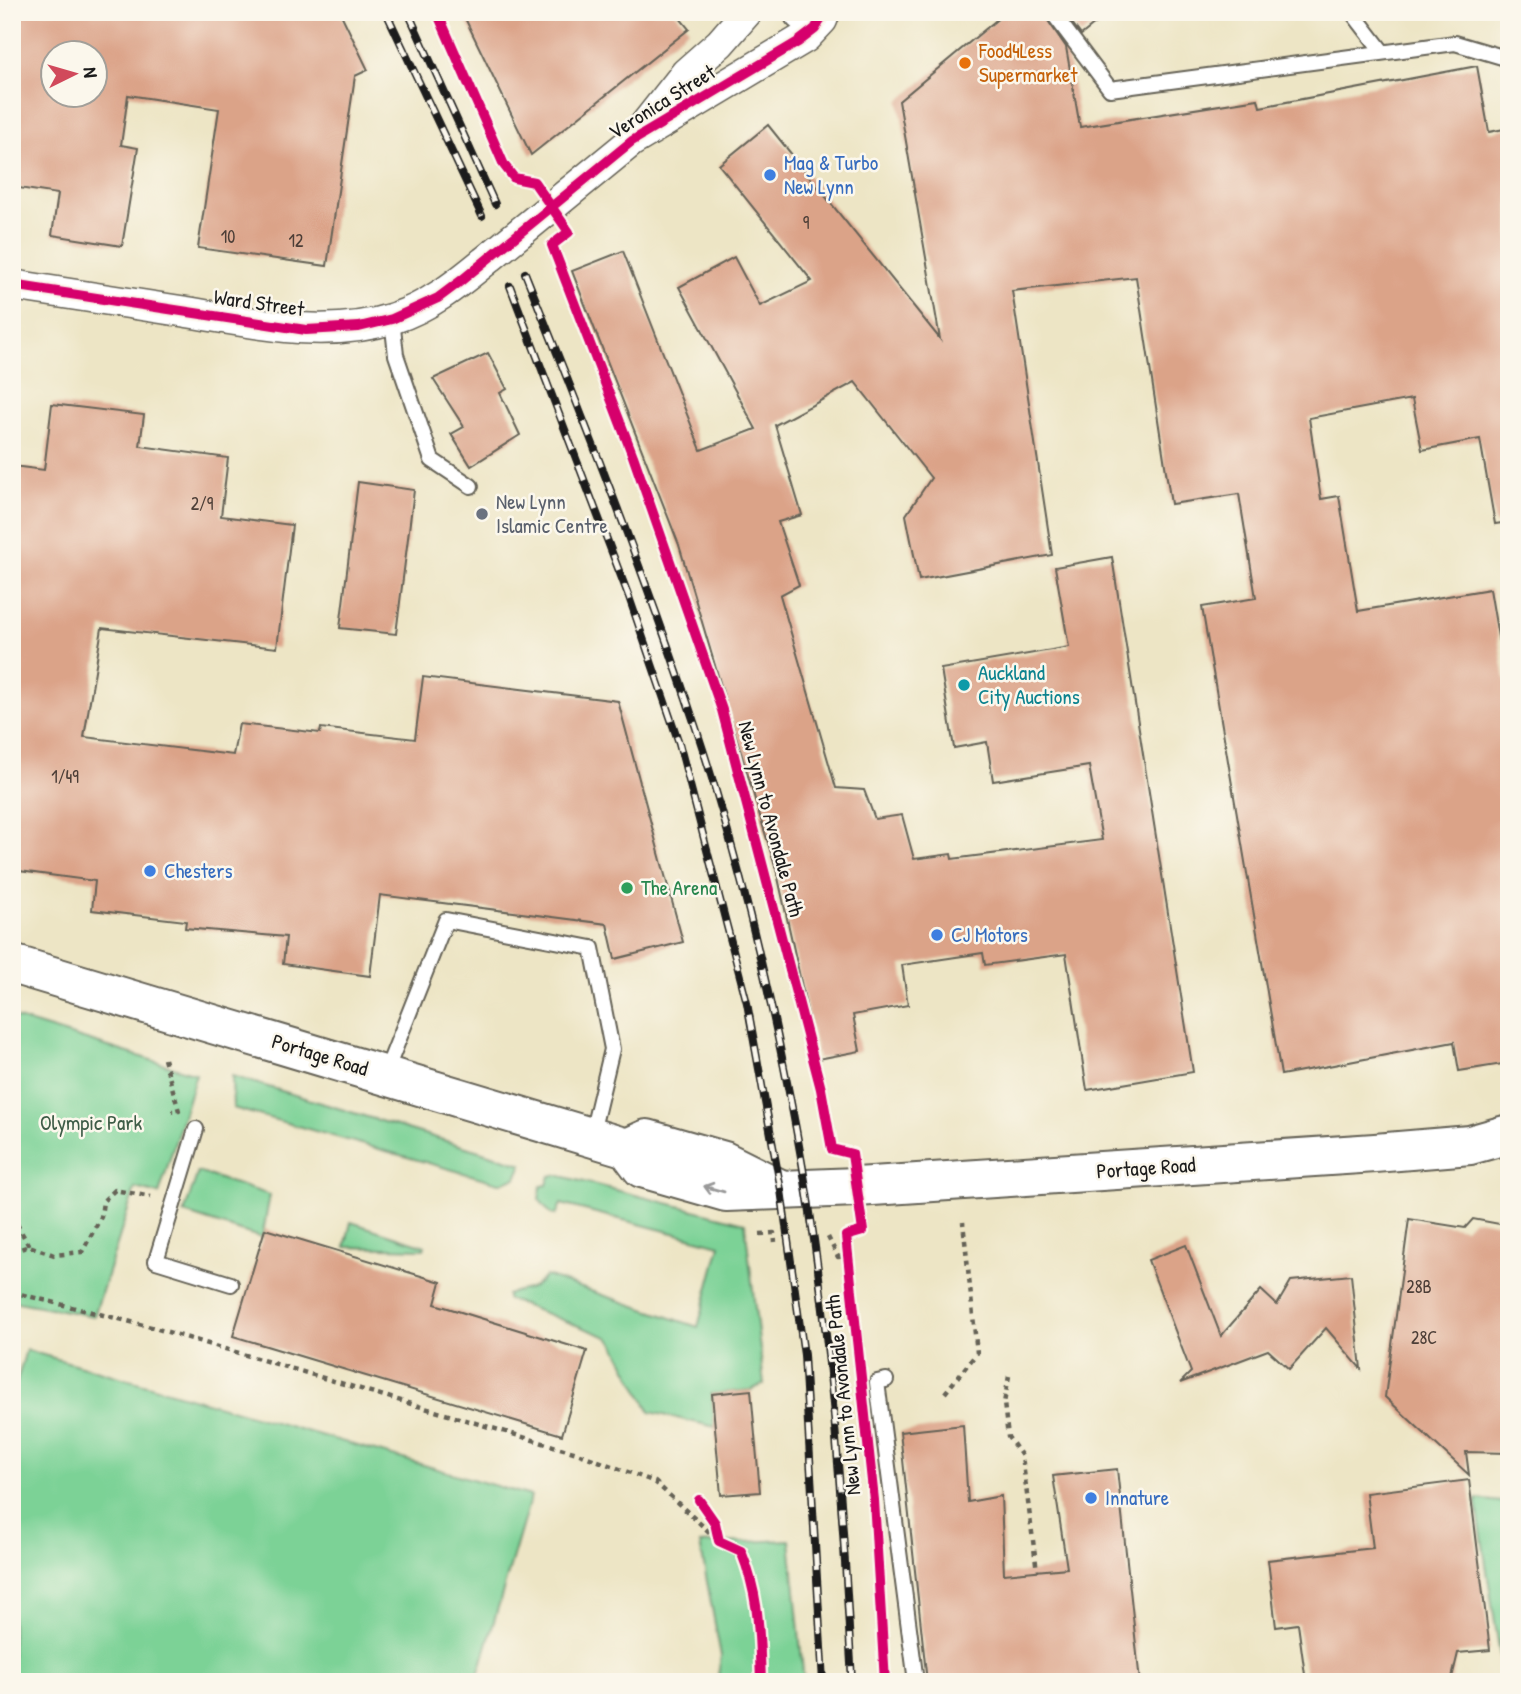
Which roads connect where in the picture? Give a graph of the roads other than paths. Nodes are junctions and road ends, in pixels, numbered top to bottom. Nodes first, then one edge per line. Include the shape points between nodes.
1 (747, 12) edge
2 (825, 12) edge
3 (1052, 12) edge
4 (1352, 12) edge
5 (1382, 51) junction
6 (1509, 59) edge
7 (632, 141) junction
8 (484, 262) joint
9 (12, 285) edge
10 (392, 319) junction
11 (471, 486) dead end
12 (12, 964) edge
13 (385, 1075) junction
14 (195, 1129) dead end
15 (1509, 1134) edge
16 (591, 1137) junction
17 (231, 1284) dead end
18 (886, 1380) dead end
19 (916, 1682) edge

1 - 7 street, Veronica Street via 686,73
2 - 7 street, Veronica Street via 798,42
3 - 5 lane via 1110,89
4 - 5 lane
5 - 6 lane via 1455,43
7 - 8 street, Veronica Street, bridge
8 - 10 street, Ward Street via 438,298
9 - 10 street, Ward Street via 306,330 359,327
10 - 11 lane via 396,355 432,460
12 - 13 main road, Portage Road
13 - 16 main road, Portage Road
13 - 16 lane via 446,920 592,948 612,1049
14 - 17 lane via 156,1261
15 - 16 main road, Portage Road via 1470,1145 1375,1153 781,1190 724,1161 647,1139 627,1148
18 - 19 lane via 877,1382

